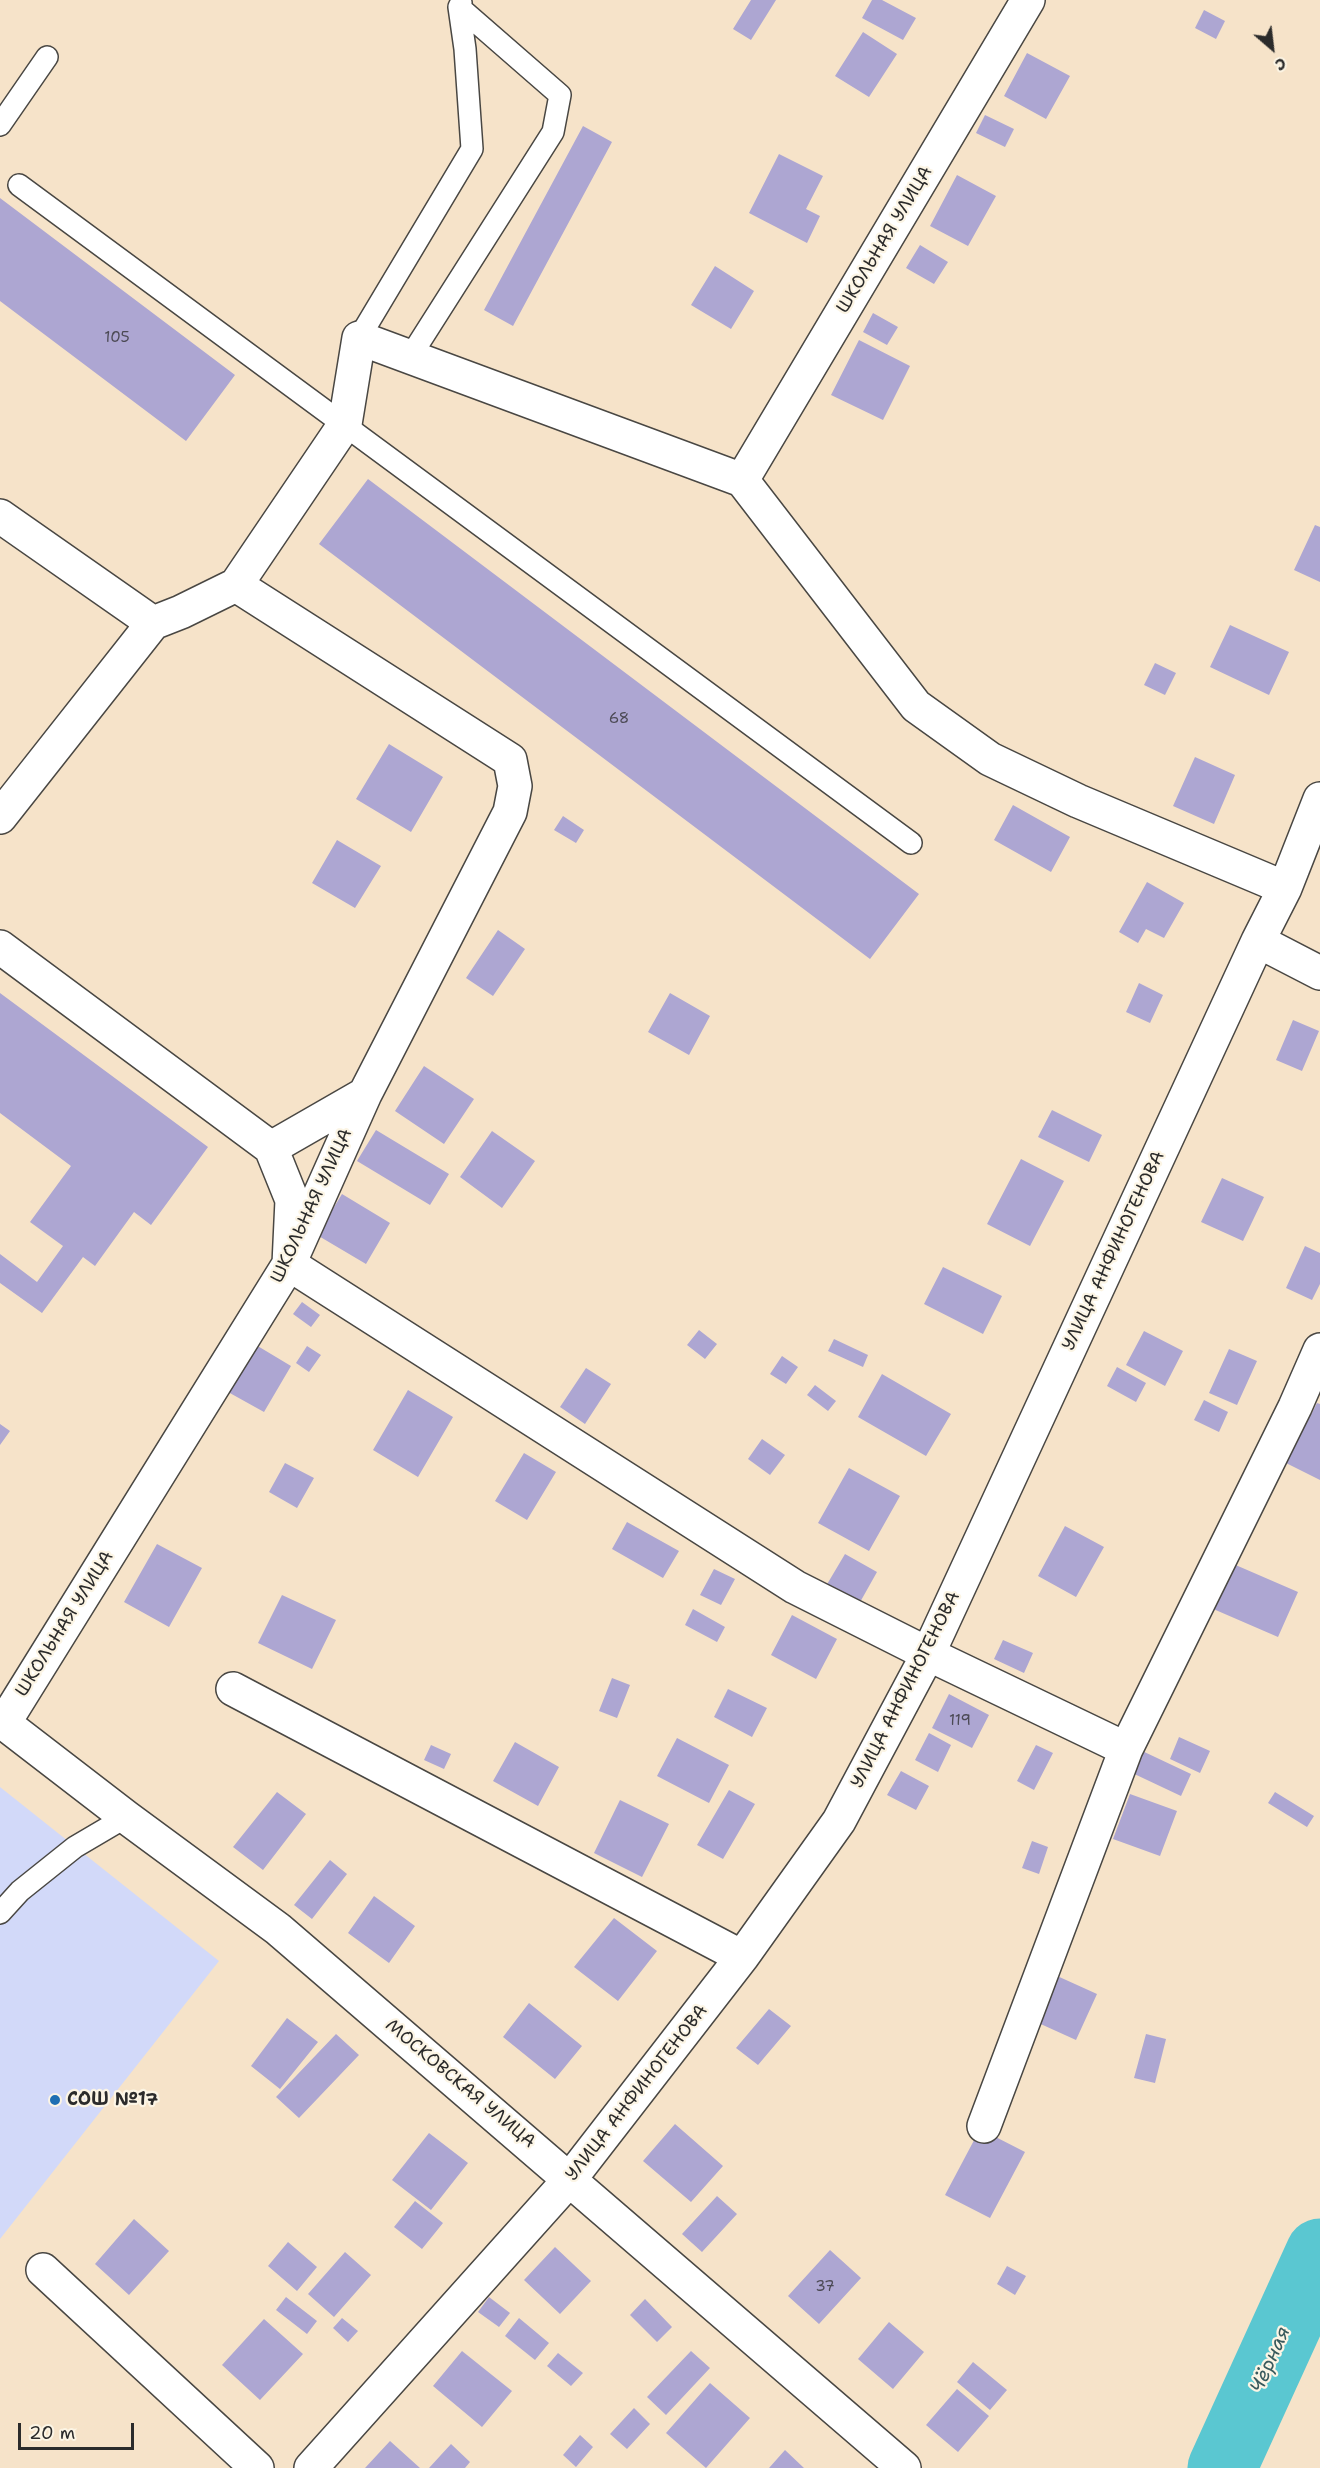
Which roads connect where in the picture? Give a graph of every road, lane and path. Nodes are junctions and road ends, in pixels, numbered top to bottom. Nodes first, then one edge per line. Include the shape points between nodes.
1 (1028, 0) edge
2 (461, 4) edge
3 (47, 57) dead end
4 (0, 125) edge
5 (19, 184) dead end
6 (359, 338) junction
7 (410, 357) junction
8 (345, 424) junction
9 (742, 480) junction
10 (0, 516) edge
11 (236, 585) junction
12 (153, 622) junction
13 (1320, 799) edge
14 (0, 817) edge
15 (911, 843) dead end
16 (1285, 888) junction
17 (1258, 941) junction
18 (0, 947) edge
19 (1320, 973) edge
20 (365, 1094) junction
21 (271, 1148) junction
22 (289, 1264) junction
23 (1320, 1350) edge
24 (928, 1654) junction
25 (233, 1689) dead end
26 (2, 1721) edge
27 (1126, 1749) junction
28 (126, 1817) junction
29 (0, 1913) edge
30 (742, 1957) junction
31 (984, 2126) dead end
32 (570, 2179) junction
33 (44, 2270) dead end
34 (257, 2468) edge
35 (311, 2468) edge
36 (904, 2468) edge

1 - 9 street, ШКОЛЬНАЯ УЛИЦА
2 - 6 lane via 472,149
2 - 7 lane via 560,95 553,132
3 - 4 lane
5 - 8 lane
6 - 7 street
6 - 8 street
7 - 9 street
8 - 11 street
8 - 15 lane
9 - 16 street via 916,706 1000,764
10 - 12 street
11 - 12 street
11 - 20 street, ШКОЛЬНАЯ УЛИЦА via 510,760 515,786 510,812
12 - 14 street
13 - 16 street, УЛИЦА АНФИНОГЕНОВА
16 - 17 street, УЛИЦА АНФИНОГЕНОВА
17 - 19 street
17 - 24 street, УЛИЦА АНФИНОГЕНОВА
18 - 21 street
20 - 21 street
20 - 22 street, ШКОЛЬНАЯ УЛИЦА
21 - 22 street via 292,1200
22 - 24 street via 795,1587
22 - 26 street, ШКОЛЬНАЯ УЛИЦА
23 - 27 street
24 - 27 street
24 - 30 street, УЛИЦА АНФИНОГЕНОВА via 839,1821
25 - 30 street
26 - 28 street, МОСКОВСКАЯ УЛИЦА
27 - 31 street
28 - 29 lane via 75,1847 20,1891
28 - 32 street, МОСКОВСКАЯ УЛИЦА via 278,1929
30 - 32 street, УЛИЦА АНФИНОГЕНОВА
32 - 35 street, УЛИЦА АНФИНОГЕНОВА
32 - 36 street, МОСКОВСКАЯ УЛИЦА
33 - 34 street

